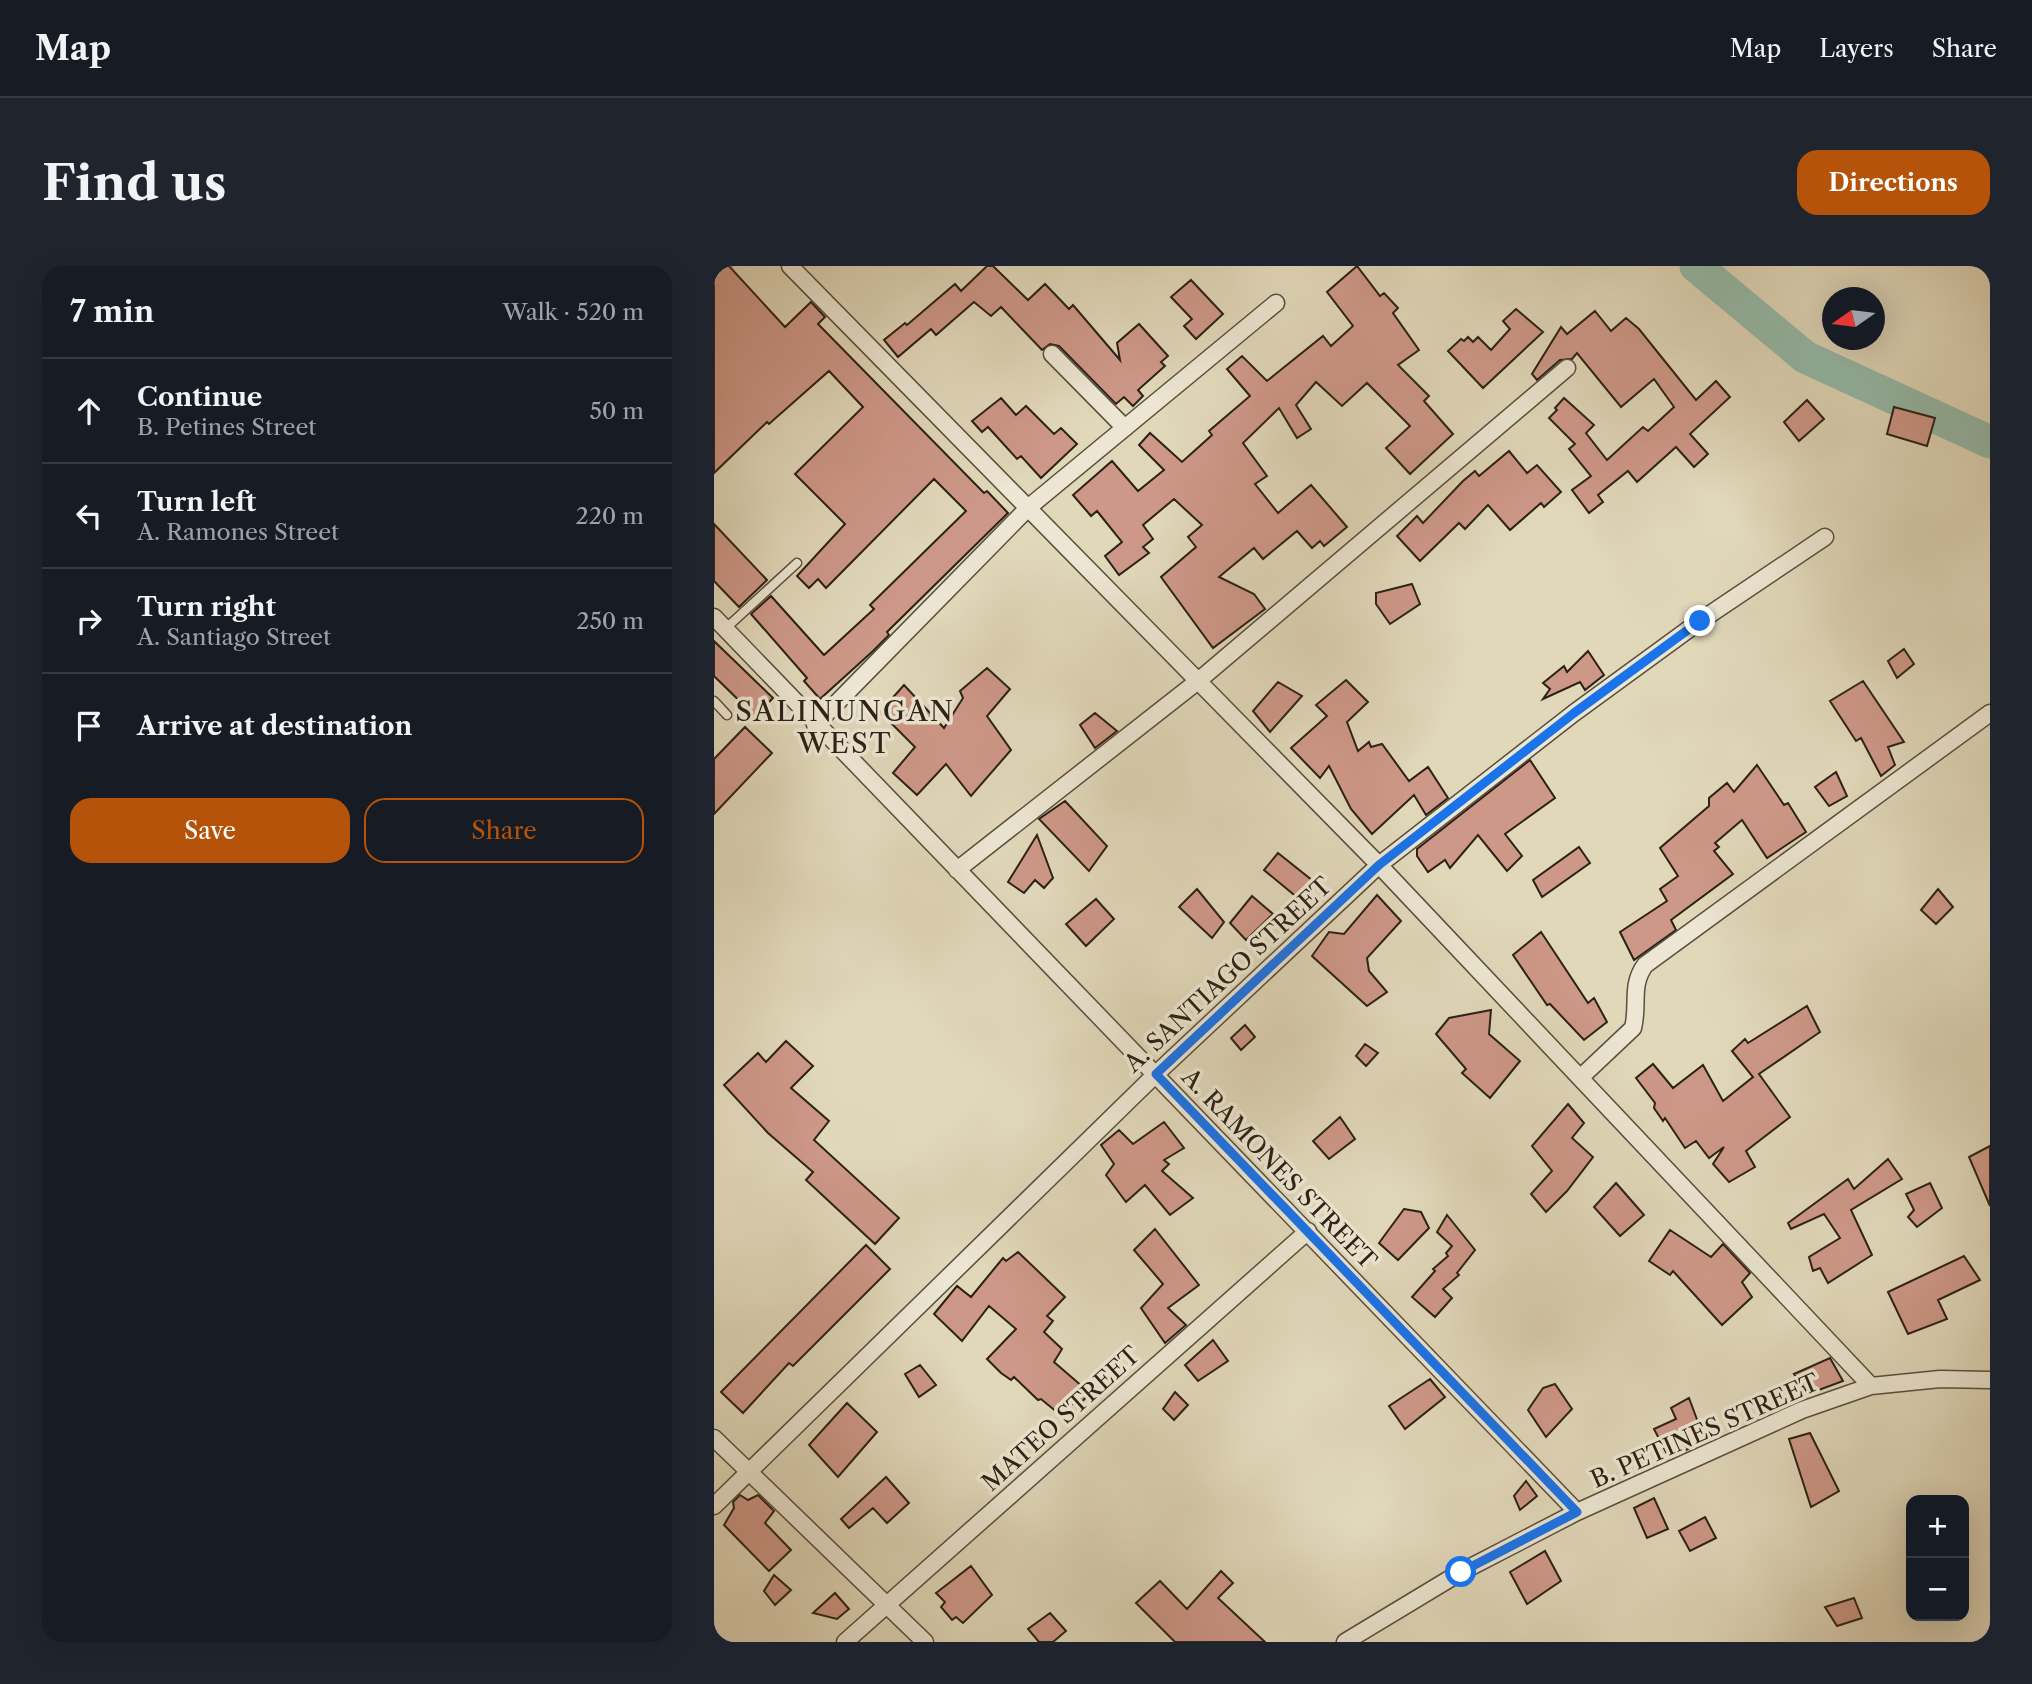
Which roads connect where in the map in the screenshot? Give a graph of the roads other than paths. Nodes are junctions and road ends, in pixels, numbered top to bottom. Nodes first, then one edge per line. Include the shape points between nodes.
1 (790, 266) edge
2 (1276, 303) dead end
3 (1052, 354) dead end
4 (1567, 368) dead end
5 (1125, 428) junction
6 (1029, 508) junction
7 (1825, 537) dead end
8 (797, 563) dead end
9 (717, 620) edge
10 (1198, 681) junction
11 (714, 701) edge
12 (1990, 713) edge
13 (727, 715) dead end
14 (816, 725) junction
15 (1379, 865) junction
16 (957, 870) junction
17 (1156, 1074) junction
18 (1580, 1078) junction
19 (1308, 1231) junction
20 (1990, 1380) edge
21 (1871, 1386) junction
22 (714, 1438) edge
23 (749, 1472) junction
24 (714, 1506) edge
25 (1577, 1512) junction
26 (887, 1604) junction
27 (845, 1642) edge
28 (925, 1642) edge
29 (1345, 1642) edge

1 - 6 street
2 - 5 street
3 - 5 street
4 - 10 street
5 - 6 street
6 - 10 street
6 - 14 street
7 - 15 street, A. SANTIAGO STREET via 1574,713
8 - 9 lane
9 - 14 street, A. RAMONES STREET
10 - 15 street
10 - 16 street
11 - 13 lane
12 - 18 street via 1645,965 1634,989 1633,1028
14 - 16 street, A. RAMONES STREET
15 - 17 street, A. SANTIAGO STREET
15 - 18 street
16 - 17 street, A. RAMONES STREET
17 - 19 street, A. RAMONES STREET
17 - 23 street, A. SANTIAGO STREET
18 - 21 street
19 - 25 street, A. RAMONES STREET
19 - 26 street, MATEO STREET
20 - 21 street, B. PETINES STREET via 1940,1379
21 - 25 street, B. PETINES STREET via 1802,1410
22 - 23 street
23 - 24 street, A. SANTIAGO STREET
23 - 26 street
25 - 29 street, B. PETINES STREET via 1461,1572
26 - 27 street, MATEO STREET
26 - 28 street

